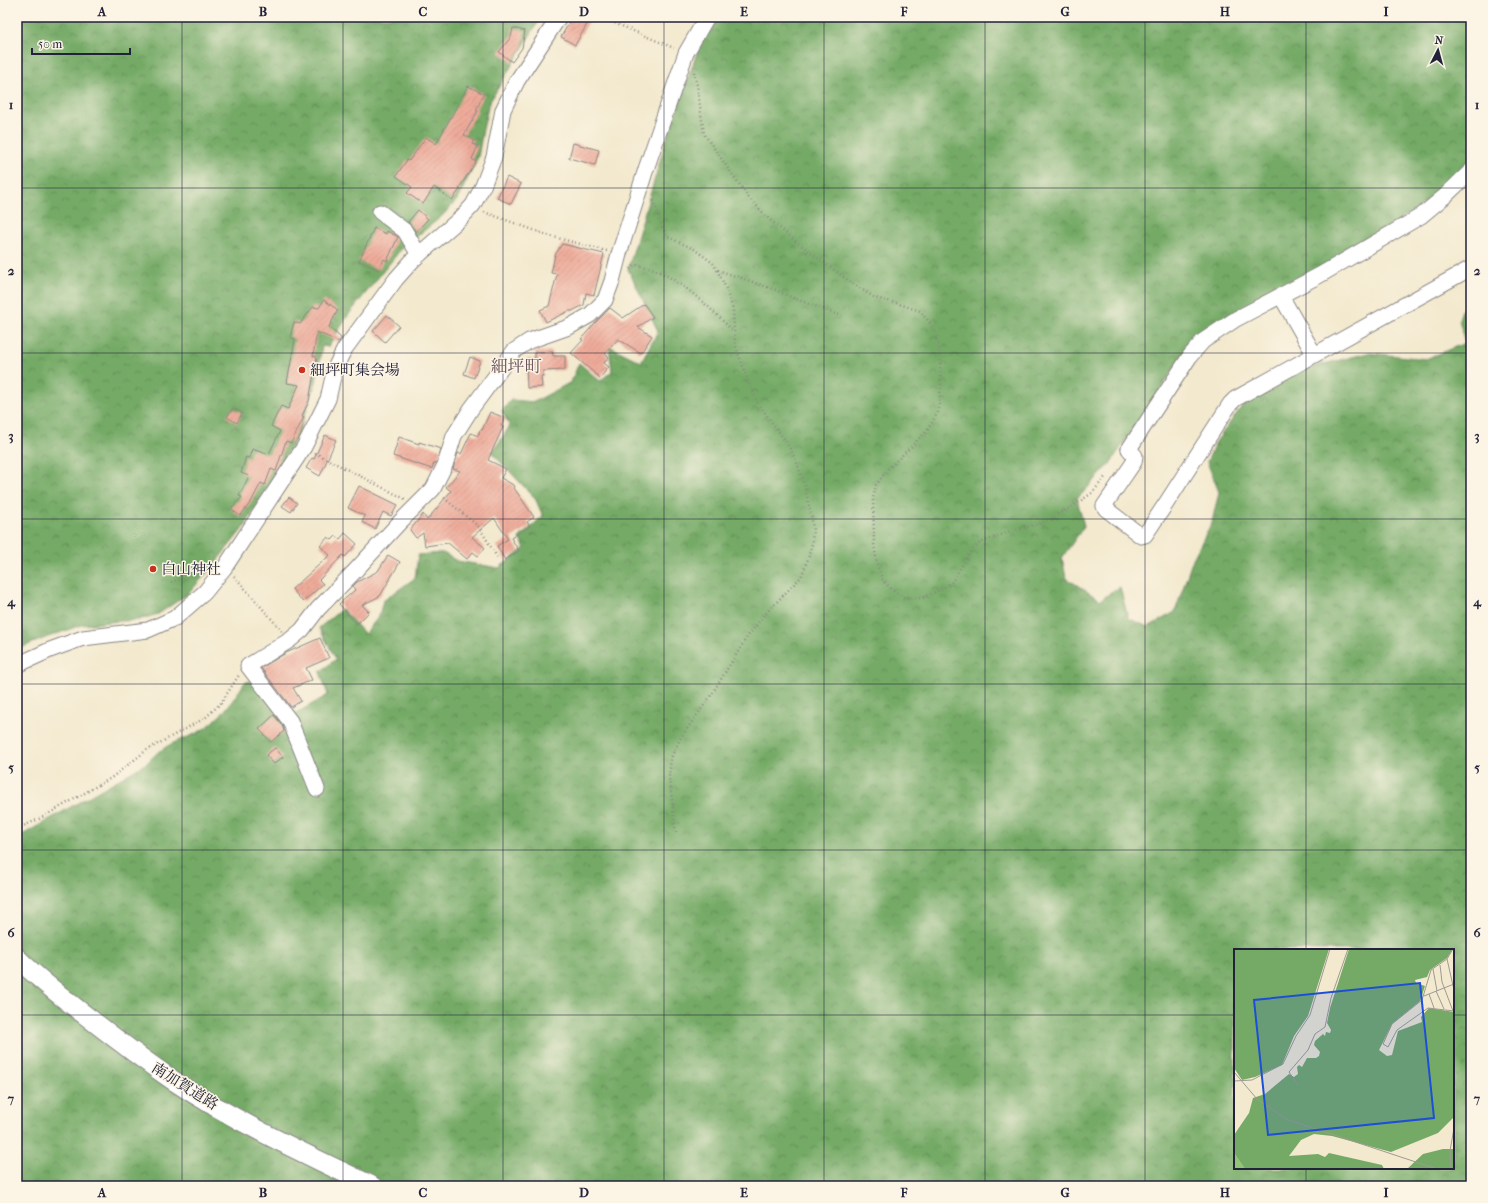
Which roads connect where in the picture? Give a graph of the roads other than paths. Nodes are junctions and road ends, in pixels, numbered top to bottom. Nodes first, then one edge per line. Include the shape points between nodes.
1 (559, 17) edge
2 (707, 17) edge
3 (1471, 171) edge
4 (380, 212) dead end
5 (419, 255) junction
6 (1471, 268) edge
7 (1281, 296) junction
8 (1314, 354) junction
9 (17, 665) edge
10 (317, 789) dead end
11 (17, 958) edge
12 (372, 1186) edge

1 - 5 street via 517,81 503,110 494,157 483,186 472,205
2 - 10 street via 685,58 605,300 590,315 569,327 529,342 514,351 454,436 445,465 433,489 318,608 302,630 248,666 290,721
3 - 7 street via 1421,216
4 - 5 street via 405,231
5 - 9 street via 396,279 344,350 335,368 328,399 304,447 225,567 204,592 175,618 148,630 82,638
6 - 8 street
7 - 8 street
7 - 8 street via 1236,319 1202,341 1129,449 1135,456 1134,462 1104,506 1106,509 1141,536 1145,535 1230,404
11 - 12 main road, 南加賀道路 via 90,1019 176,1082 314,1159

